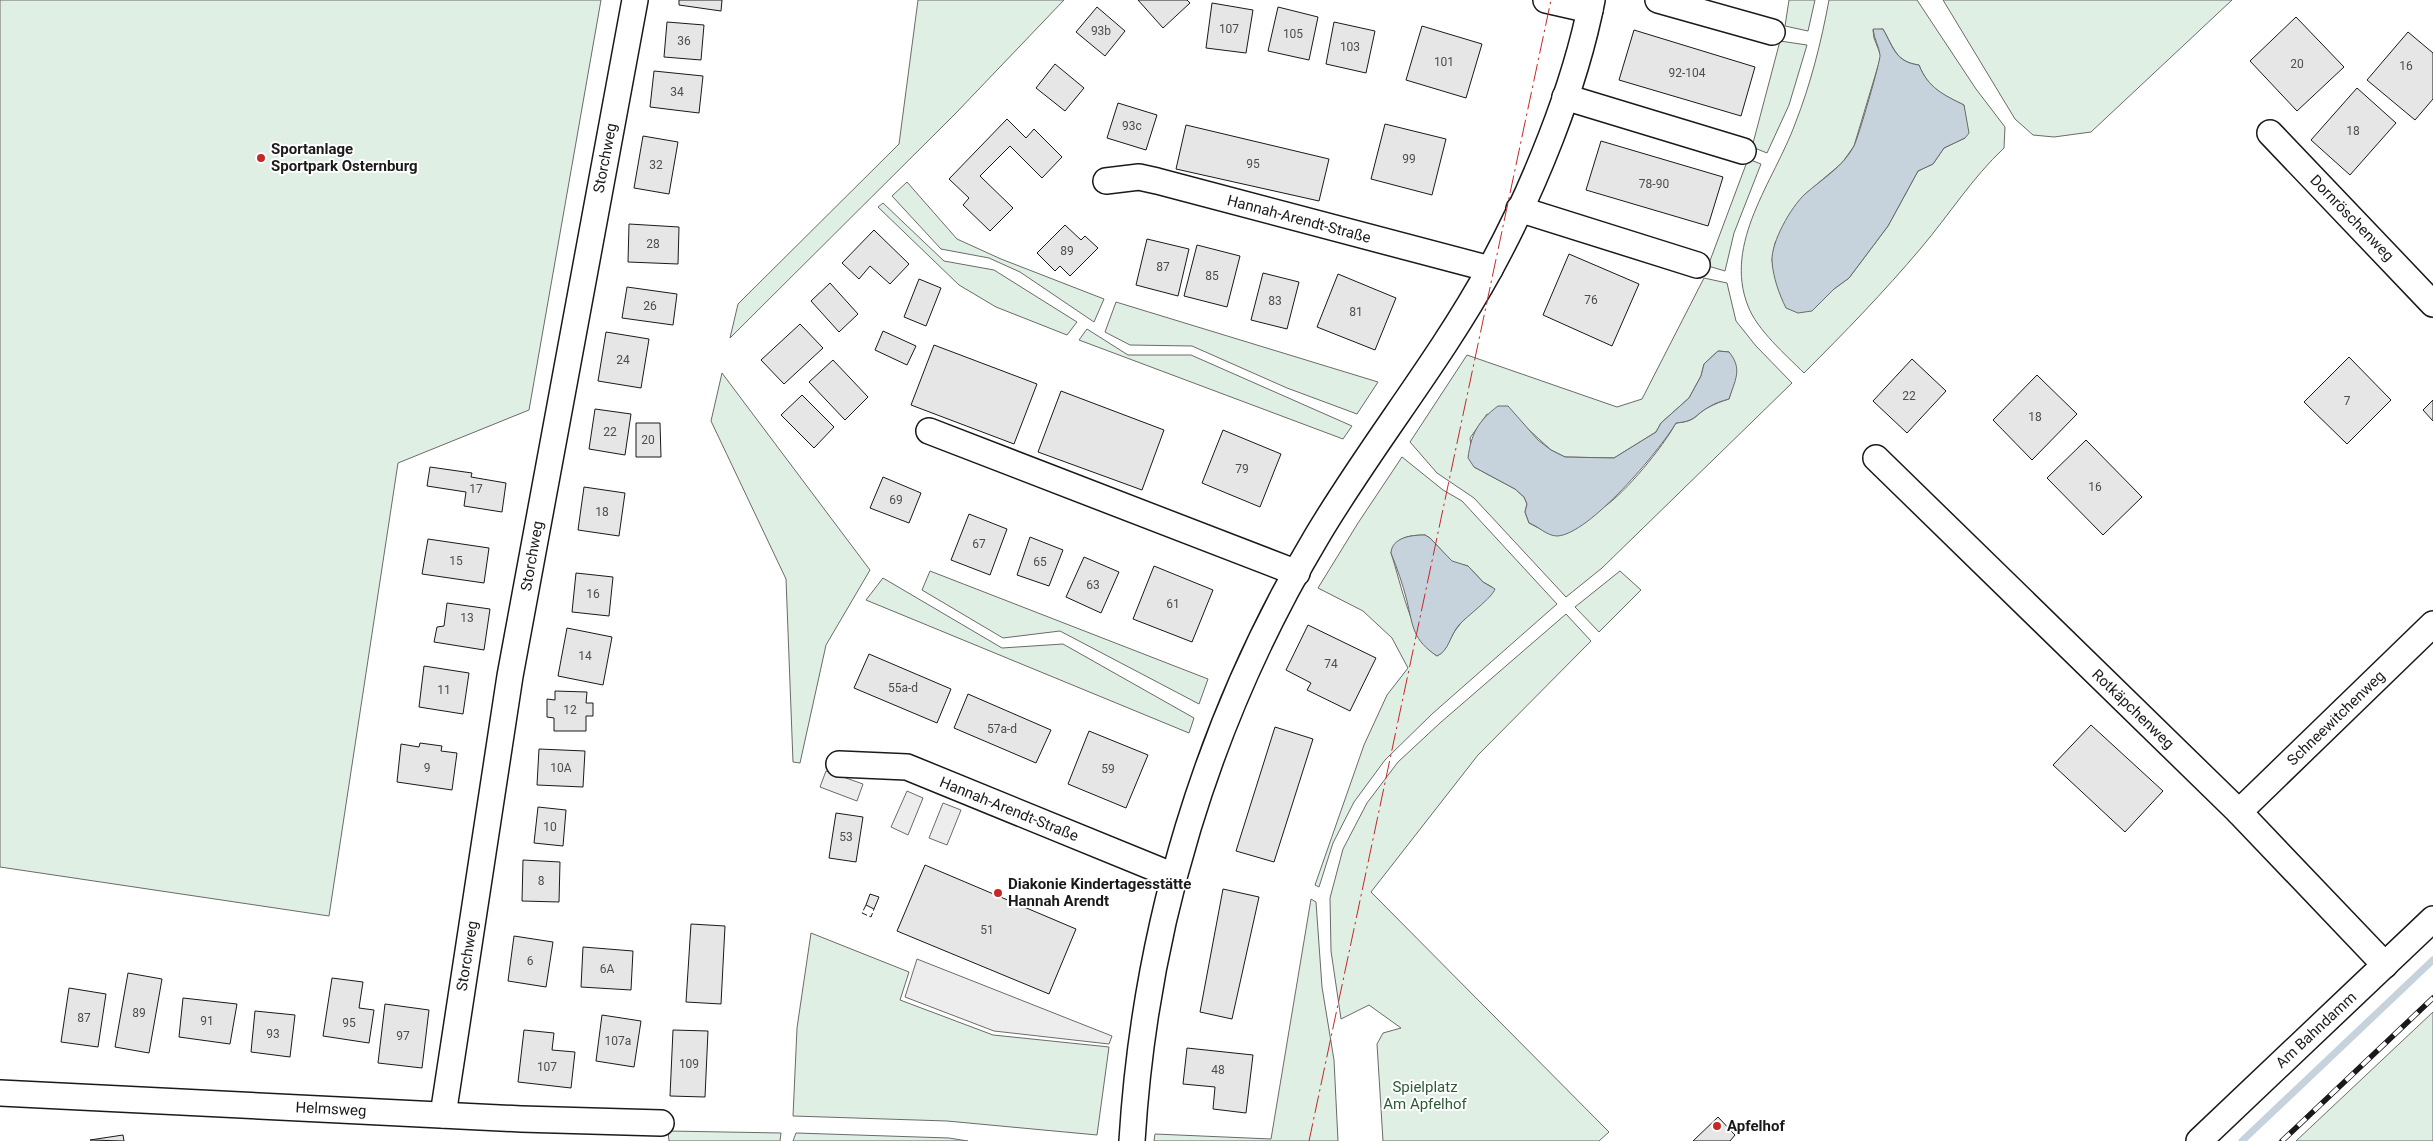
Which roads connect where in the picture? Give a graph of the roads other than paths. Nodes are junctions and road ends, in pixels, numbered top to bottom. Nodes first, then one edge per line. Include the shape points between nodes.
1 (635, 0) edge
2 (1546, 0) edge
3 (1658, 0) edge
4 (1591, 5) edge
5 (1772, 32) dead end
6 (1565, 97) junction
7 (2270, 133) dead end
8 (1743, 151) dead end
9 (1106, 181) dead end
10 (1519, 209) junction
11 (1697, 265) dead end
12 (1490, 269) junction
13 (2433, 304) edge
14 (929, 431) dead end
15 (1876, 458) dead end
16 (1297, 573) junction
17 (2433, 624) edge
18 (839, 764) dead end
19 (2239, 812) junction
20 (1174, 876) junction
21 (2433, 920) edge
22 (2385, 965) junction
23 (0, 1093) edge
24 (443, 1115) junction
25 (661, 1123) dead end
26 (522, 1130) edge
27 (1132, 1141) edge
28 (2199, 1141) edge

1 - 24 street, Storchweg via 510,676
2 - 4 street
3 - 5 street
4 - 6 street
6 - 8 street
6 - 10 street
7 - 13 street, Dornröschenweg
9 - 12 street, Hannah-Arendt-Straße via 1139,177 1157,181
10 - 11 street
10 - 12 street
12 - 16 street via 1346,490
14 - 16 street
15 - 19 street, Rotkäpchenweg
16 - 20 street via 1255,651 1209,761
17 - 19 street, Schneewitchenweg
18 - 20 street, Hannah-Arendt-Straße via 907,768
19 - 22 street, Rotkäpchenweg
20 - 27 street via 1140,1044
21 - 22 street, Am Bahndamm
22 - 28 street, Am Bahndamm
23 - 24 street, Helmsweg
24 - 26 street, Helmsweg
25 - 26 street, Helmsweg

